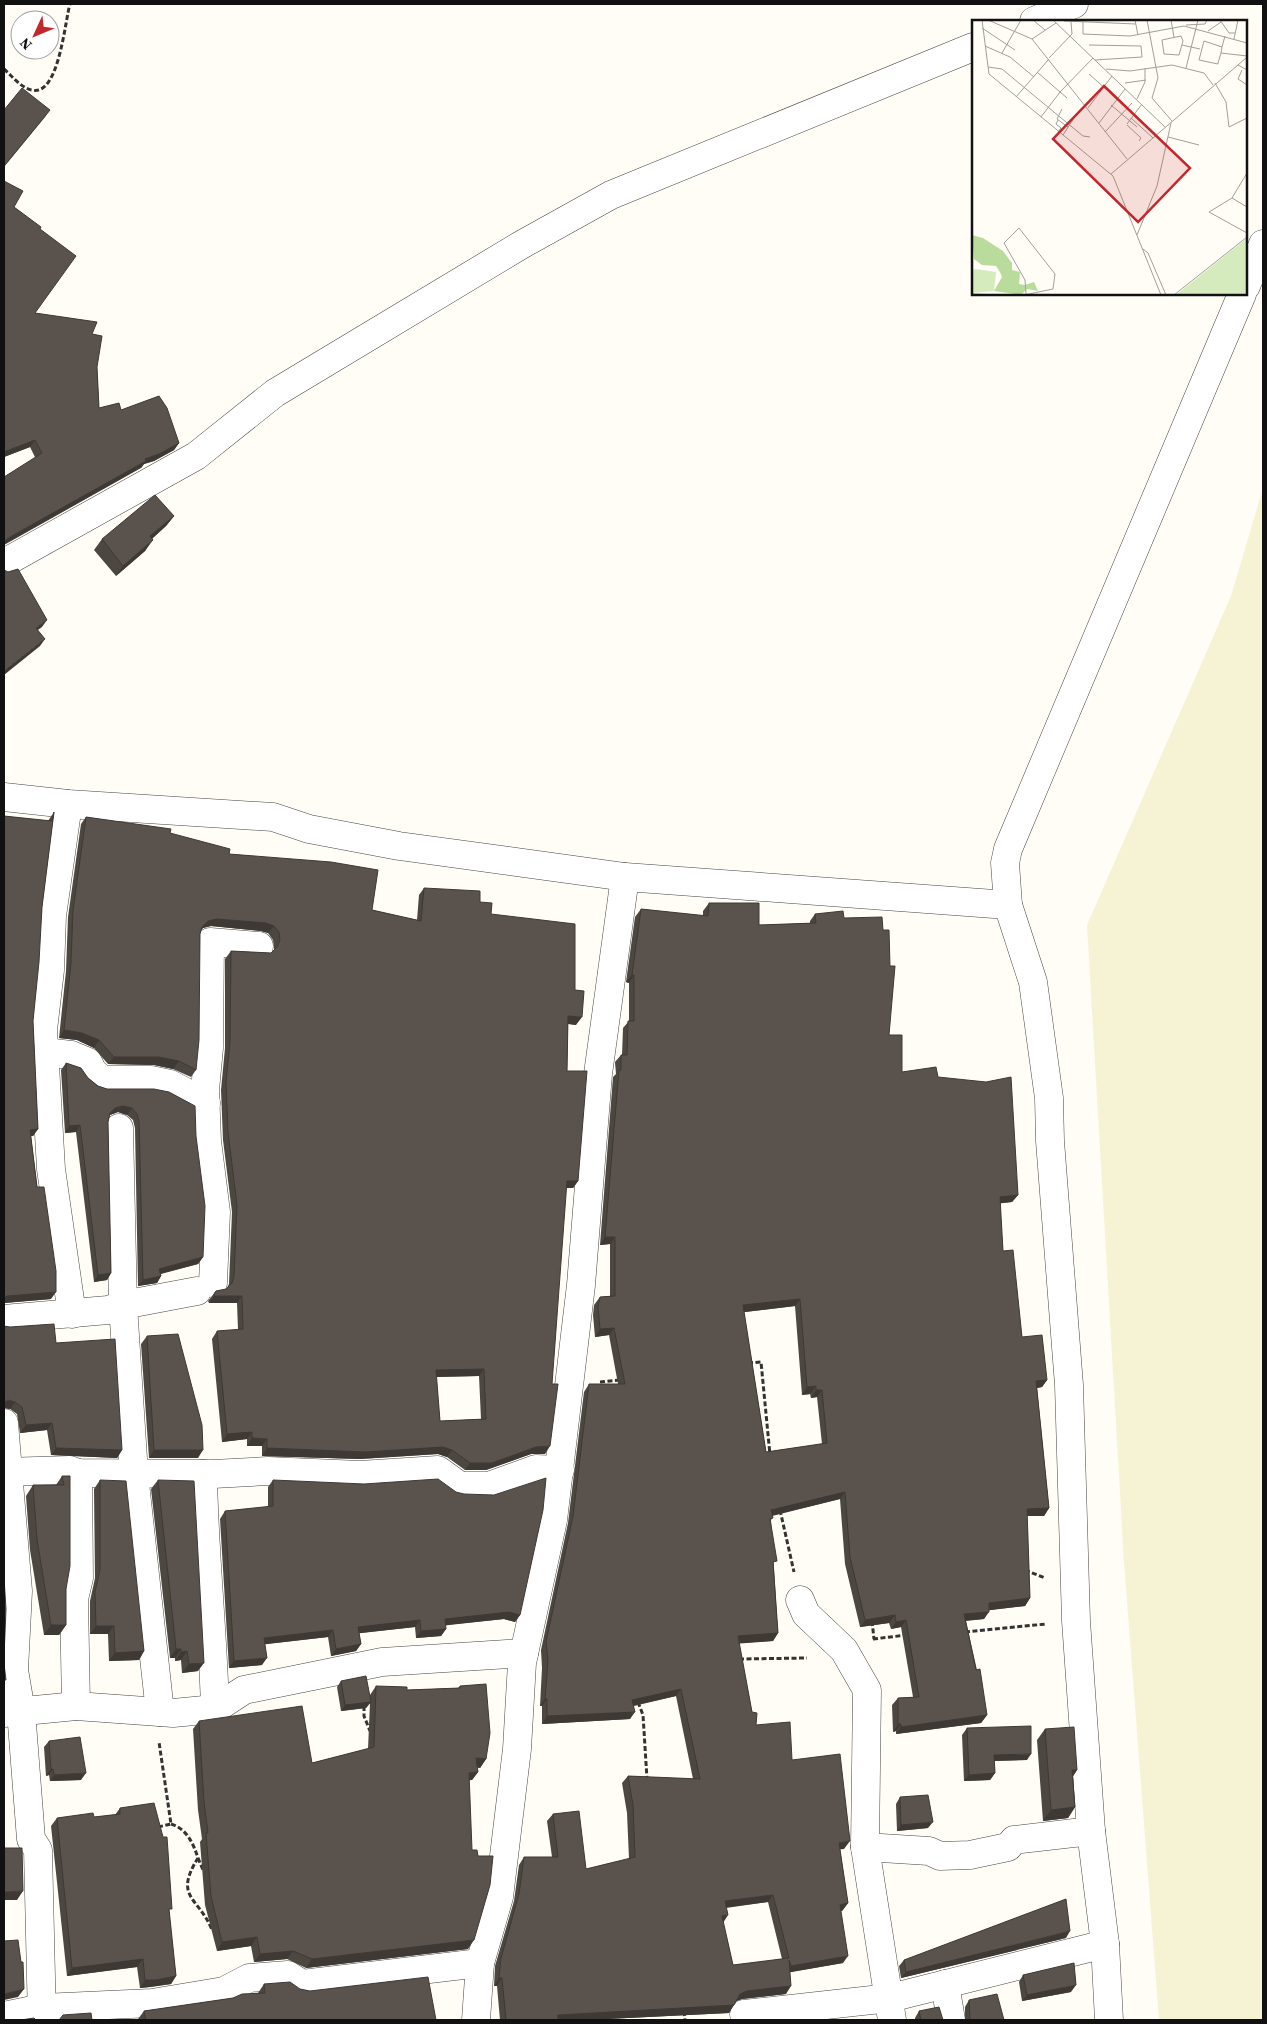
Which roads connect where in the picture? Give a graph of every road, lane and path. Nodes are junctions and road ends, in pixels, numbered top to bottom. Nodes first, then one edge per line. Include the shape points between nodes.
1 (70, 4) edge
2 (1074, 4) edge
3 (1036, 20) edge
4 (972, 48) edge
5 (4, 69) edge
6 (1263, 244) edge
7 (1247, 284) edge
8 (1242, 295) edge
9 (4, 563) edge
10 (4, 797) edge
11 (68, 804) junction
12 (625, 877) junction
13 (1008, 905) junction
14 (259, 946) dead end
15 (44, 1052) junction
16 (206, 1102) junction
17 (119, 1128) dead end
18 (123, 1305) junction
19 (72, 1314) junction
20 (4, 1319) edge
21 (742, 1364) edge
22 (627, 1379) edge
23 (570, 1386) junction
24 (4, 1423) edge
25 (770, 1463) edge
26 (560, 1470) junction
27 (6, 1472) edge
28 (78, 1473) junction
29 (134, 1474) junction
30 (203, 1474) junction
31 (780, 1509) edge
32 (1018, 1566) edge
33 (1075, 1583) junction
34 (800, 1600) joint
35 (872, 1613) edge
36 (874, 1639) dead end
37 (524, 1653) junction
38 (364, 1665) junction
39 (636, 1697) edge
40 (76, 1706) junction
41 (215, 1709) junction
42 (12, 1712) edge
43 (157, 1712) junction
44 (372, 1735) edge
45 (647, 1782) edge
46 (171, 1824) junction
47 (153, 1828) edge
48 (1090, 1831) junction
49 (865, 1847) junction
50 (198, 1858) junction
51 (205, 1875) dead end
52 (214, 1937) dead end
53 (1105, 1944) junction
54 (480, 1963) junction
55 (945, 1984) junction
56 (682, 2001) edge
57 (891, 2009) edge
58 (42, 2014) edge
59 (744, 2014) dead end
60 (4, 2016) edge
61 (476, 2020) edge
62 (685, 2020) edge
63 (951, 2020) edge
64 (1109, 2020) edge

1 - 5 path via 57,67 40,90 30,90
2 - 3 street
4 - 9 street via 611,195 521,245 275,393 196,456
6 - 7 street
8 - 13 street via 1008,849 1005,863
10 - 11 street
11 - 12 street via 273,817 309,829 399,846
11 - 15 street via 52,916
12 - 13 street
12 - 23 street via 598,1074
13 - 33 street via 1033,982 1049,1098 1069,1385
14 - 16 street via 210,942
15 - 16 street via 71,1055 88,1062 93,1072 103,1080 151,1080 170,1084
15 - 19 street via 51,1169
16 - 18 street via 207,1141 216,1212 205,1287
17 - 18 street
18 - 19 street
18 - 29 street
19 - 20 street
21 - 25 path via 761,1362
22 - 23 path
23 - 26 street
24 - 27 street
26 - 30 street via 536,1469 489,1486 460,1486 438,1470 360,1475 268,1471
26 - 37 street via 553,1520
27 - 28 street via 70,1470
27 - 42 street via 18,1591
28 - 29 street
28 - 40 street via 79,1578 74,1599
29 - 30 street
29 - 43 street
30 - 41 street
31 - 34 path
32 - 33 path via 1034,1575
33 - 48 street
34 - 49 street via 806,1614 844,1650 867,1690
35 - 36 path
37 - 38 street
37 - 54 street via 499,1897
38 - 41 street via 244,1690
38 - 44 path via 364,1716
39 - 45 path via 643,1715
40 - 42 street
40 - 43 street
41 - 43 street
42 - 58 street via 31,1839 38,1850
43 - 46 path
46 - 47 path
46 - 50 path via 179,1826 193,1842
48 - 49 street via 1014,1840 1008,1847 970,1855 940,1856 929,1850
48 - 53 street
49 - 57 street
50 - 51 path
50 - 52 path via 188,1874 188,1894 207,1919
53 - 55 street
53 - 64 street
54 - 58 street via 302,1984 288,1975 249,1978 224,1991 152,2003
54 - 61 street
55 - 57 street
55 - 63 street
56 - 62 path
57 - 59 street
58 - 60 street

